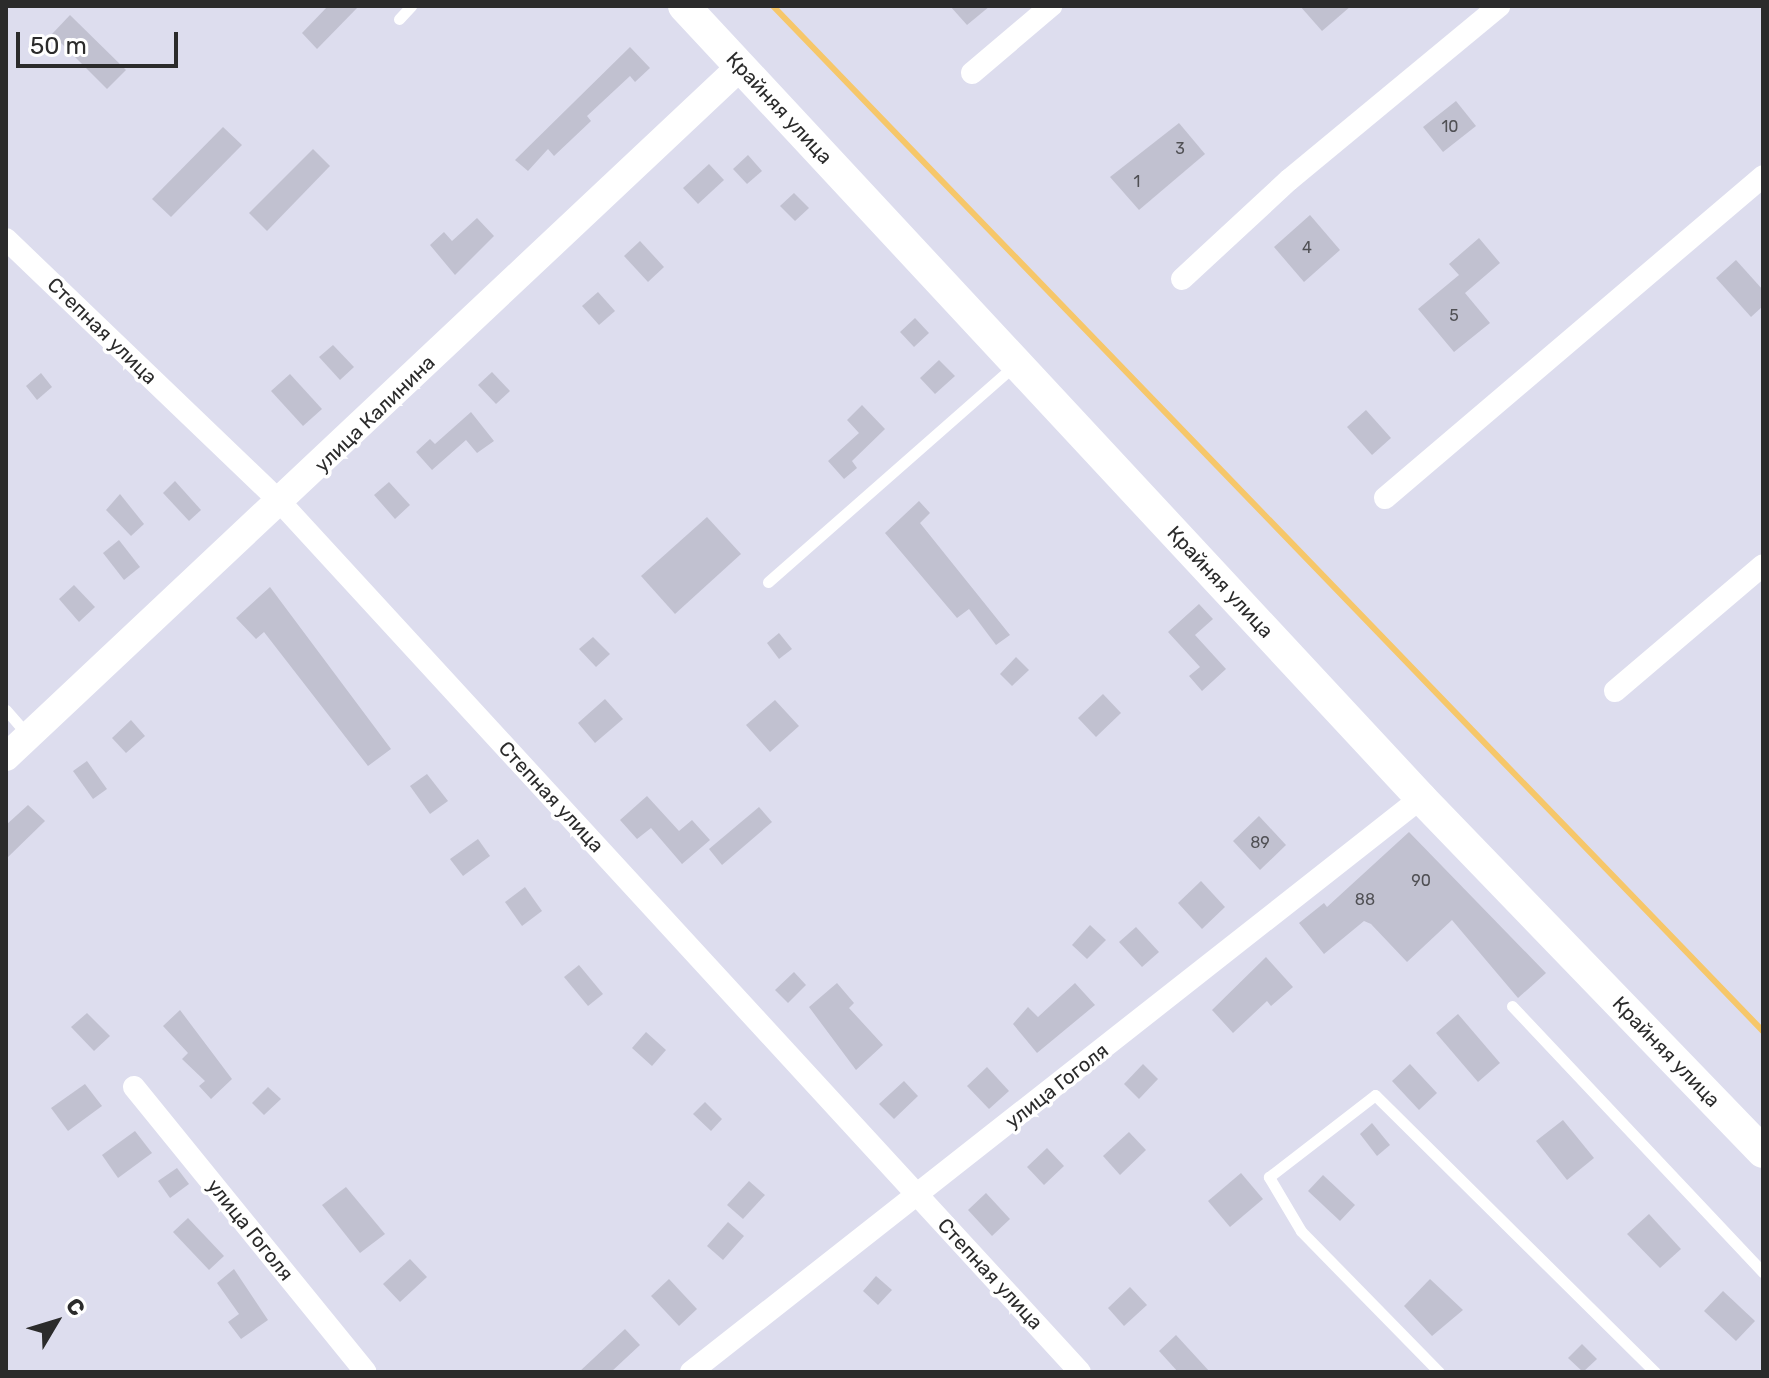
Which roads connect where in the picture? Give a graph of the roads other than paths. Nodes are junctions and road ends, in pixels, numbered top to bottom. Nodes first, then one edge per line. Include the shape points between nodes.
1 (411, 6) edge
2 (684, 6) edge
3 (1051, 6) edge
4 (1499, 6) edge
5 (399, 19) dead end
6 (741, 66) junction
7 (972, 73) dead end
8 (1763, 176) edge
9 (6, 239) edge
10 (1182, 279) dead end
11 (1018, 363) junction
12 (1385, 498) dead end
13 (281, 503) junction
14 (1763, 565) edge
15 (768, 582) dead end
16 (1615, 691) dead end
17 (6, 710) edge
18 (28, 735) junction
19 (6, 757) edge
20 (1421, 798) junction
21 (1512, 1006) dead end
22 (134, 1087) dead end
23 (1763, 1152) edge
24 (918, 1196) junction
25 (1763, 1272) edge
26 (366, 1372) edge
27 (691, 1372) edge
28 (1080, 1372) edge
29 (1439, 1372) edge
30 (1655, 1372) edge

1 - 5 lane
2 - 6 main road, Крайняя улица
3 - 7 street
4 - 10 street via 1289,180
6 - 11 main road, Крайняя улица
6 - 13 street, улица Калинина
8 - 12 street
9 - 13 street, Степная улица
11 - 15 lane
11 - 20 main road, Крайняя улица
13 - 18 street, улица Калинина
13 - 24 street, Степная улица
14 - 16 street
17 - 18 lane
18 - 19 street, улица Калинина
20 - 23 main road, Крайняя улица
20 - 24 street, улица Гоголя
21 - 25 lane
22 - 26 street, улица Гоголя
24 - 27 street, улица Гоголя
24 - 28 street, Степная улица
29 - 30 lane via 1301,1231 1269,1177 1375,1095

